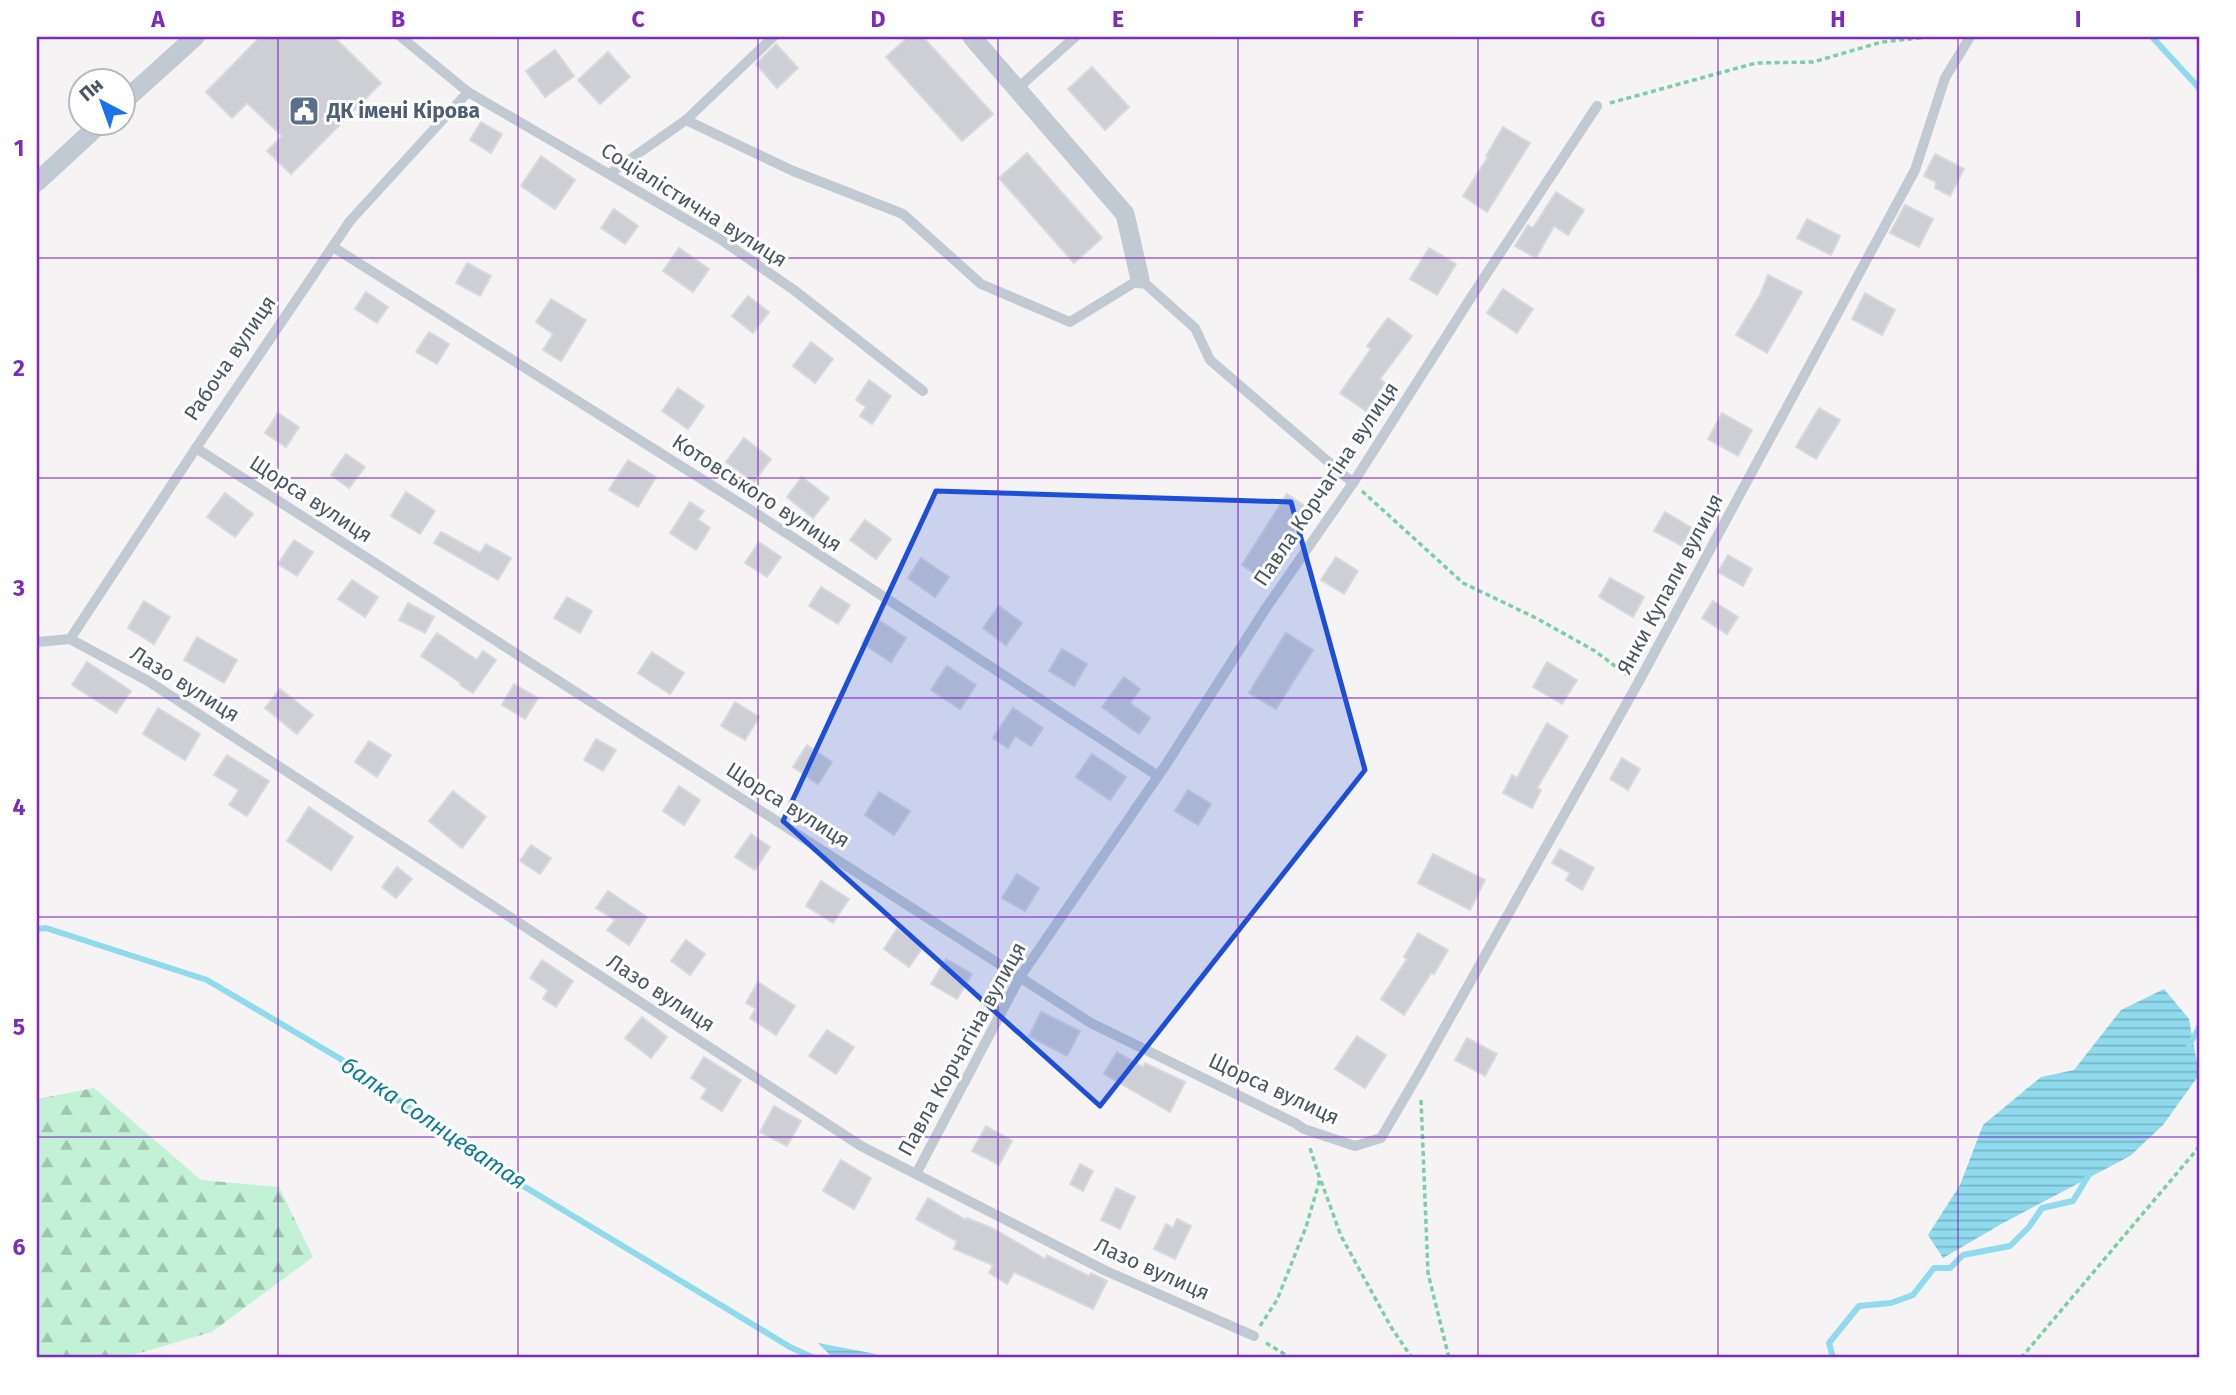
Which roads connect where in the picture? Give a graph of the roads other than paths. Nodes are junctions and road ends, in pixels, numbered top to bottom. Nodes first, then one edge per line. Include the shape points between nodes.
1 (195, 37) edge
2 (401, 37) edge
3 (773, 37) edge
4 (972, 37) edge
5 (1075, 37) edge
6 (1970, 37) edge
7 (1018, 88) junction
8 (136, 90) edge
9 (468, 92) junction
10 (1597, 106) road end
11 (687, 120) junction
12 (87, 136) edge
13 (610, 174) junction
14 (37, 182) edge
15 (333, 247) junction
16 (1140, 279) junction
17 (923, 391) dead end
18 (196, 448) junction
19 (1353, 483) junction
20 (70, 639) junction
21 (37, 642) edge
22 (1158, 776) junction
23 (1020, 977) junction
24 (1381, 1138) joint
25 (916, 1174) junction
26 (1254, 1336) road end

1 - 8 street
2 - 9 lane, Соціалістична вулиця
3 - 11 lane
4 - 7 street
5 - 7 lane
6 - 24 lane, Янки Купали вулиця via 1945,78 1914,170 1638,683
7 - 16 street via 1125,214
9 - 13 lane, Соціалістична вулиця
9 - 15 lane, Рабоча вулиця via 350,221
10 - 19 lane, Павла Корчагіна вулиця
11 - 13 lane
11 - 16 lane via 793,170 903,214 981,284 1070,322
12 - 14 street
13 - 17 lane, Соціалістична вулиця via 731,247
15 - 18 lane, Рабоча вулиця
15 - 22 lane, Котовського вулиця via 757,514
16 - 19 lane via 1195,328 1210,360
18 - 20 lane, Рабоча вулиця
18 - 23 lane, Щорса вулиця
19 - 22 lane, Павла Корчагіна вулиця
20 - 21 lane
20 - 25 lane, Лазо вулиця via 148,681 850,1139
22 - 23 lane, Павла Корчагіна вулиця
23 - 24 lane, Щорса вулиця via 1091,1023 1304,1129 1355,1146
23 - 25 lane, Павла Корчагіна вулиця
25 - 26 lane, Лазо вулиця via 1106,1271

